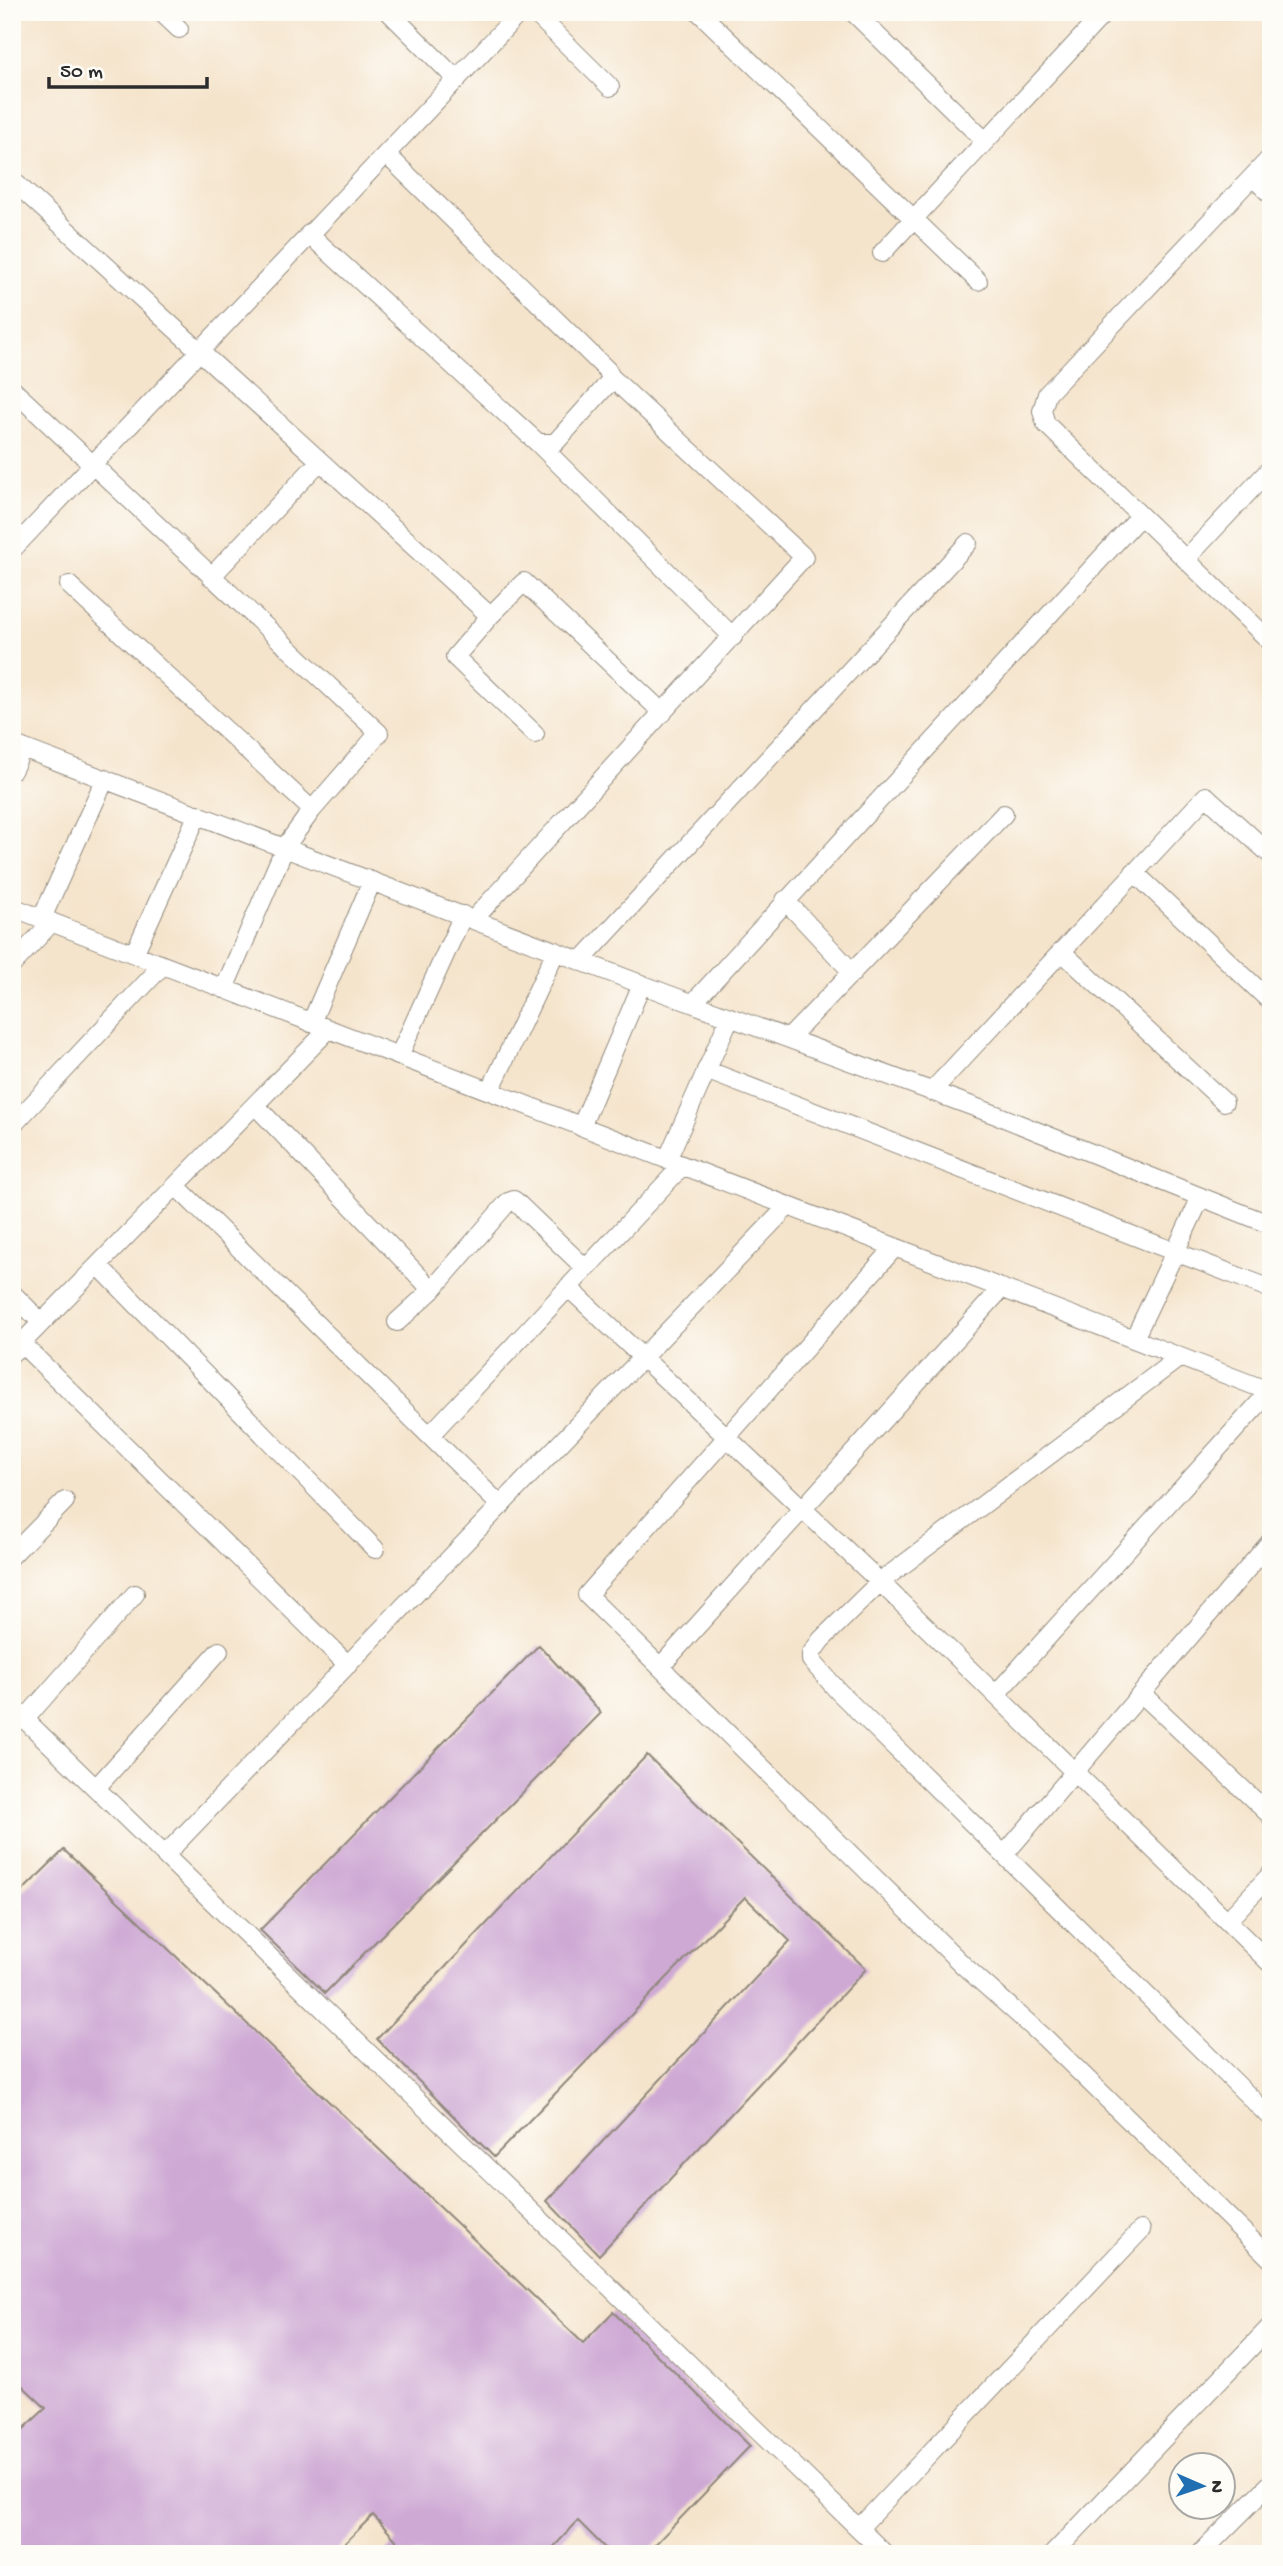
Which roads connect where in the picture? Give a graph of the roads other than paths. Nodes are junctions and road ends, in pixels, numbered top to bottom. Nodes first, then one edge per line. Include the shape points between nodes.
1 (161, 12) edge
2 (389, 12) edge
3 (520, 12) edge
4 (534, 12) edge
5 (699, 12) edge
6 (853, 12) edge
7 (1105, 12) edge
8 (178, 29) dead end
9 (457, 79) junction
10 (610, 87) dead end
11 (985, 141) junction
12 (386, 154) junction
13 (1271, 157) edge
14 (1253, 177) junction
15 (12, 180) edge
16 (1271, 195) edge
17 (914, 218) junction
18 (309, 234) junction
19 (882, 253) dead end
20 (978, 281) dead end
21 (199, 351) junction
22 (611, 377) junction
23 (12, 389) edge
24 (538, 443) junction
25 (320, 461) junction
26 (91, 465) junction
27 (1271, 468) edge
28 (1140, 516) junction
29 (968, 543) dead end
30 (12, 550) edge
31 (1186, 559) junction
32 (211, 577) junction
33 (69, 585) dead end
34 (490, 617) junction
35 (733, 637) junction
36 (1271, 642) edge
37 (663, 713) junction
38 (535, 734) dead end
39 (18, 746) edge
40 (12, 771) edge
41 (105, 779) junction
42 (312, 810) junction
43 (198, 814) junction
44 (1004, 814) dead end
45 (285, 847) junction
46 (1271, 855) edge
47 (1134, 872) junction
48 (372, 881) junction
49 (785, 900) junction
50 (12, 907) edge
51 (468, 917) junction
52 (47, 920) junction
53 (556, 951) junction
54 (1061, 951) junction
55 (134, 954) junction
56 (581, 961) junction
57 (12, 965) edge
58 (161, 967) junction
59 (853, 973) junction
60 (642, 984) junction
61 (224, 989) junction
62 (1271, 1002) edge
63 (693, 1003) junction
64 (730, 1017) junction
65 (312, 1023) junction
66 (329, 1030) junction
67 (790, 1037) junction
68 (399, 1056) junction
69 (706, 1070) junction
70 (490, 1091) junction
71 (931, 1092) junction
72 (1224, 1102) dead end
73 (255, 1105) junction
74 (12, 1126) edge
75 (581, 1126) junction
76 (674, 1163) junction
77 (176, 1186) junction
78 (1201, 1197) junction
79 (788, 1206) junction
80 (1271, 1225) edge
81 (895, 1247) junction
82 (1174, 1252) junction
83 (99, 1265) junction
84 (585, 1268) junction
85 (568, 1287) junction
86 (1002, 1288) junction
87 (1271, 1289) edge
88 (432, 1290) junction
89 (12, 1293) edge
90 (41, 1322) junction
91 (397, 1322) dead end
92 (1133, 1339) junction
93 (17, 1348) edge
94 (643, 1357) junction
95 (1180, 1357) junction
96 (1270, 1391) edge
97 (430, 1435) junction
98 (725, 1438) junction
99 (65, 1501) dead end
100 (501, 1506) junction
101 (802, 1510) junction
102 (1271, 1541) edge
103 (375, 1549) dead end
104 (12, 1555) edge
105 (880, 1582) junction
106 (135, 1594) dead end
107 (219, 1651) dead end
108 (348, 1665) junction
109 (661, 1666) junction
110 (996, 1694) junction
111 (1142, 1694) junction
112 (18, 1713) edge
113 (1076, 1772) junction
114 (96, 1788) junction
115 (1271, 1816) edge
116 (165, 1855) junction
117 (1004, 1855) junction
118 (1271, 1874) edge
119 (1227, 1921) junction
120 (1271, 1964) edge
121 (1271, 2118) edge
122 (1141, 2230) dead end
123 (1271, 2259) edge
124 (1271, 2326) edge
125 (1271, 2483) edge
126 (859, 2528) junction
127 (885, 2554) edge
128 (1053, 2554) edge
129 (1200, 2554) edge

1 - 8 street
2 - 9 street
3 - 9 street
4 - 10 street
5 - 17 street
6 - 11 street
7 - 11 street
9 - 12 street
11 - 17 street
12 - 18 street
12 - 22 street
13 - 14 street
14 - 16 street
14 - 28 street via 1047,394 1042,411 1046,425
15 - 21 street
17 - 19 street
17 - 20 street
18 - 21 street
18 - 24 street
21 - 25 street
21 - 26 street
22 - 24 street via 555,443
22 - 35 street via 804,557
23 - 26 street
24 - 35 street
25 - 32 street
25 - 34 street
26 - 30 street
26 - 32 street
27 - 31 street
28 - 31 street
28 - 49 street
29 - 56 street
31 - 36 street
32 - 42 street via 379,733
33 - 42 street
34 - 37 street via 524,582
34 - 38 street via 455,657
35 - 37 street
37 - 51 street
39 - 40 street
39 - 41 street
41 - 43 street
41 - 52 street
42 - 45 street
43 - 45 street
43 - 55 street
44 - 59 street
45 - 48 street
45 - 61 street
46 - 47 street via 1206,796
47 - 54 street
47 - 62 street
48 - 51 street
48 - 65 street
49 - 59 street
49 - 63 street
50 - 52 street
51 - 53 street
51 - 68 street
52 - 55 street
52 - 57 street
53 - 56 street
53 - 70 street
54 - 71 street
54 - 72 street
55 - 58 street
56 - 60 street
58 - 61 street
58 - 74 street
59 - 67 street
60 - 63 street
60 - 75 street
61 - 65 street
63 - 64 street
64 - 67 street
64 - 69 street
65 - 66 street
66 - 68 street
66 - 73 street
67 - 71 street
68 - 70 street
69 - 76 street
69 - 82 street
70 - 75 street
71 - 78 street
73 - 77 street
73 - 88 street
75 - 76 street
76 - 79 street
76 - 84 street
77 - 83 street
77 - 97 street
78 - 80 street
78 - 82 street
79 - 81 street
79 - 94 street
81 - 86 street
81 - 98 street
82 - 87 street
82 - 92 street
83 - 90 street
83 - 103 street
84 - 85 street
84 - 88 street via 514,1200
85 - 94 street
85 - 97 street
86 - 92 street
86 - 101 street
88 - 91 street
89 - 90 street
90 - 93 street
92 - 95 street
93 - 108 street
94 - 98 street
94 - 100 street
95 - 96 street
95 - 105 street
96 - 110 street
97 - 100 street
98 - 101 street
98 - 109 street via 587,1595
99 - 104 street
100 - 108 street
101 - 105 street
101 - 109 street
102 - 111 street
105 - 110 street
105 - 117 street via 821,1640 811,1660
106 - 112 street
107 - 114 street
108 - 116 street
109 - 123 street via 964,1966 1046,2039
110 - 113 street
111 - 113 street
111 - 115 street
112 - 114 street
113 - 117 street
113 - 119 street
114 - 116 street
116 - 126 street
117 - 121 street
118 - 119 street
119 - 120 street
122 - 126 street
124 - 128 street
125 - 129 street
126 - 127 street

